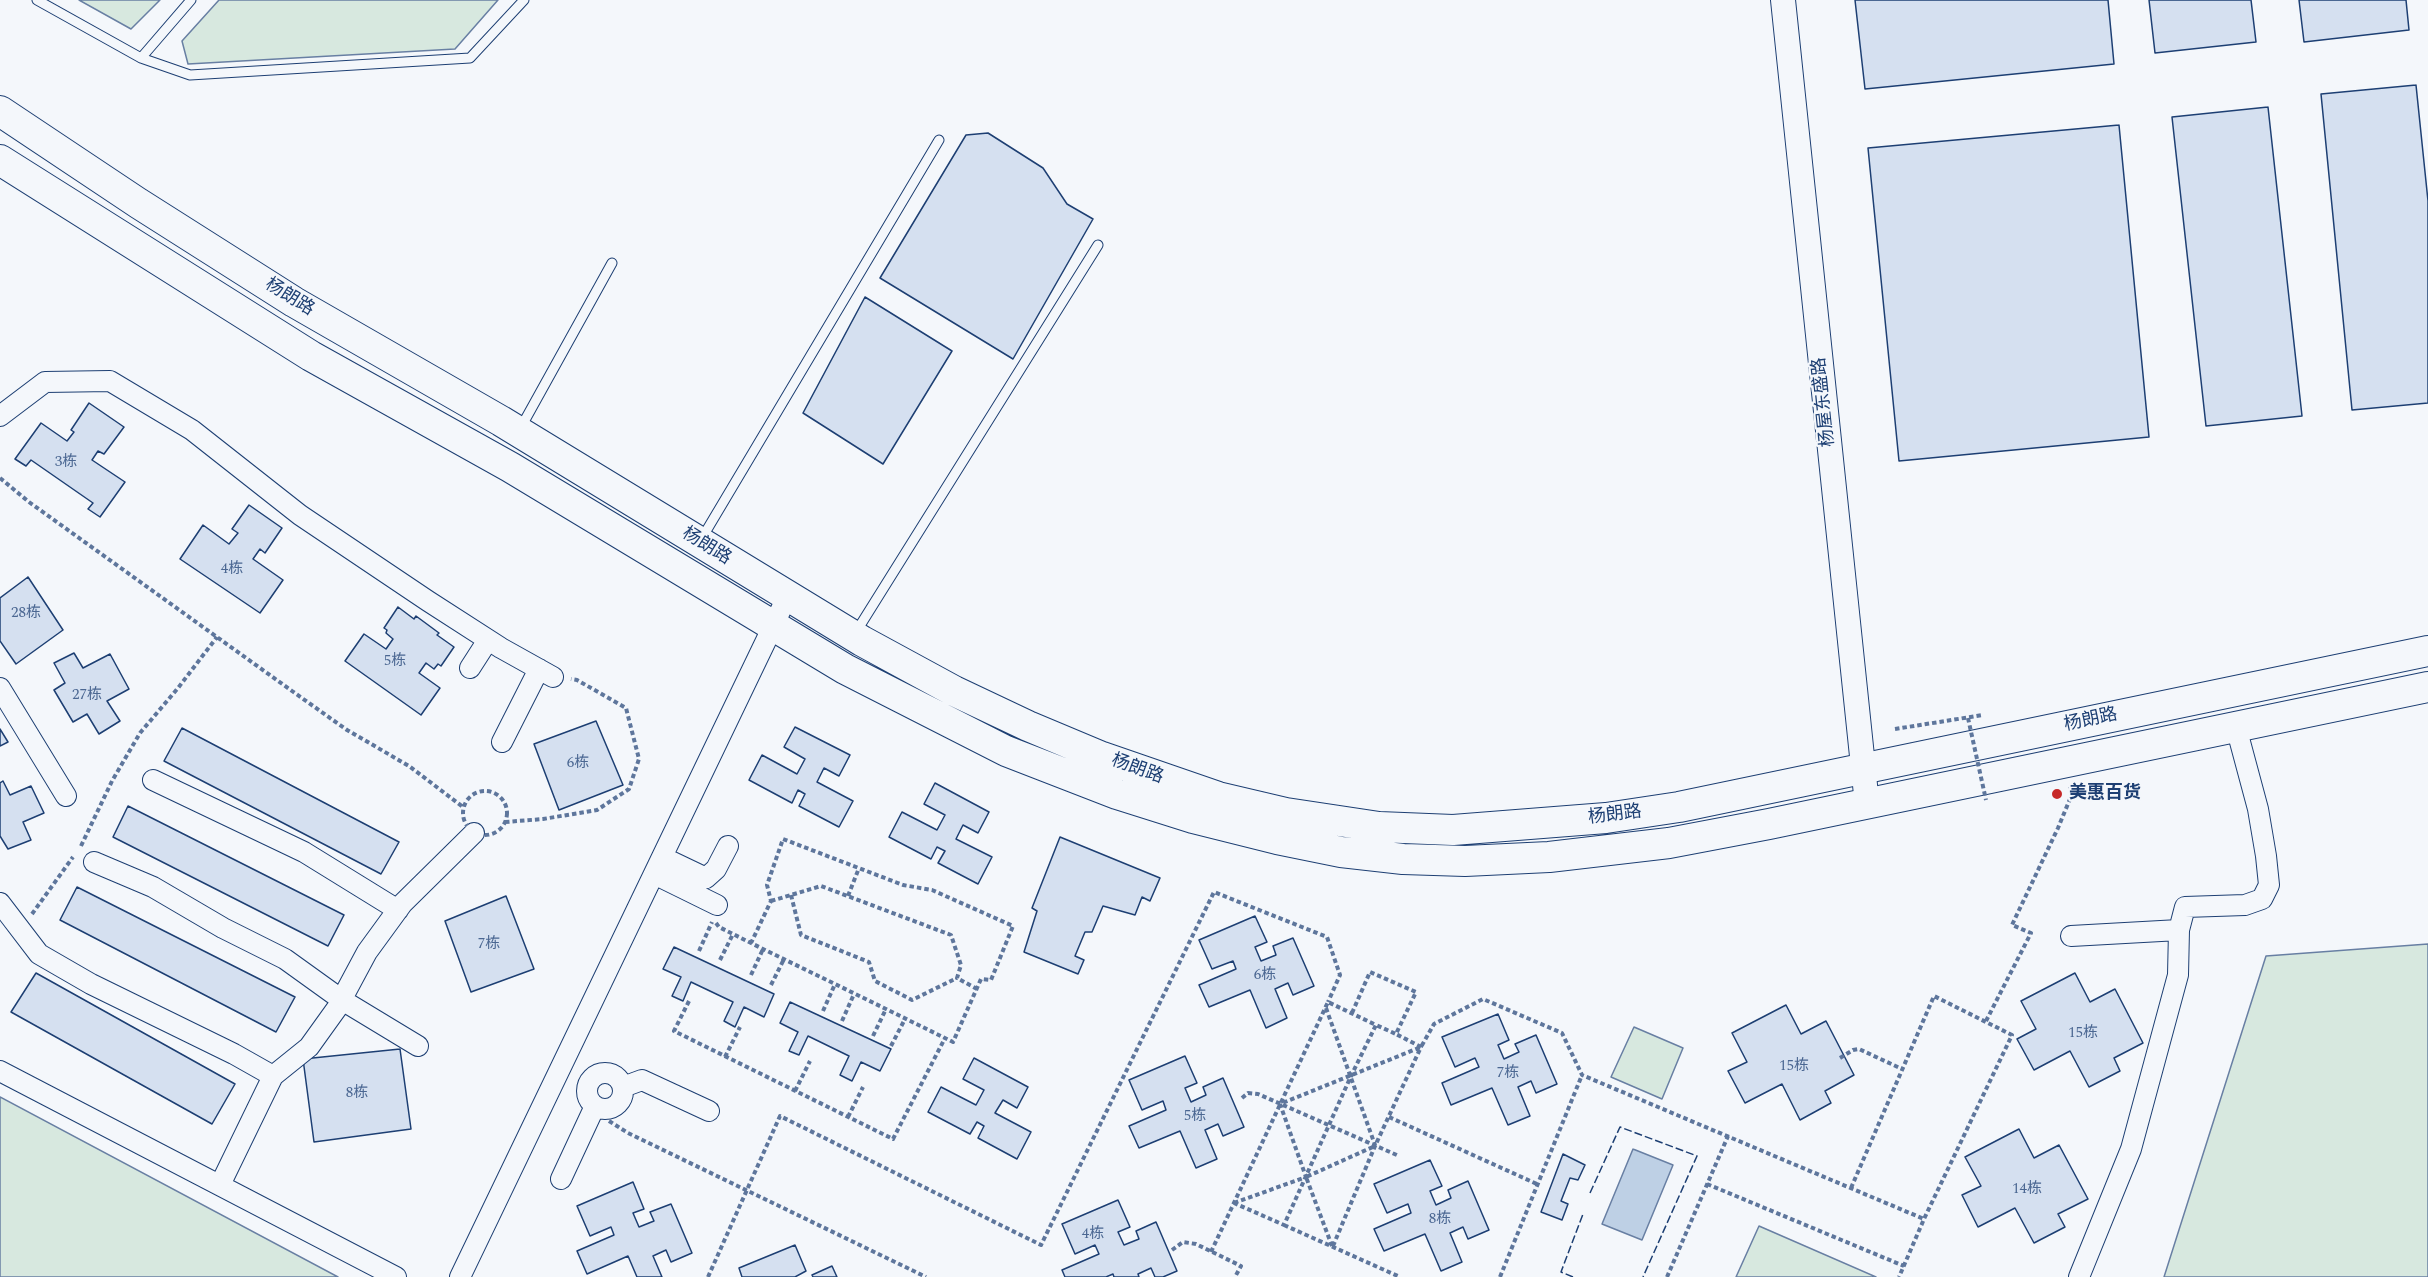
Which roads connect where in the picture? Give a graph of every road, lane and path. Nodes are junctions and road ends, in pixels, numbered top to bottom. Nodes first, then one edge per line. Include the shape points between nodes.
1 (37, 0) edge
2 (191, 0) edge
3 (524, 0) edge
4 (1783, 0) edge
5 (141, 58) junction
6 (0, 111) edge
7 (939, 140) dead end
8 (0, 160) edge
9 (1098, 246) dead end
10 (612, 263) dead end
11 (0, 416) edge
12 (519, 432) junction
13 (0, 478) edge
14 (699, 543) junction
15 (787, 597) junction
16 (773, 626) junction
17 (854, 636) junction
18 (217, 637) junction
19 (488, 640) junction
20 (2428, 651) edge
21 (470, 668) dead end
22 (546, 673) junction
23 (2428, 687) edge
24 (0, 688) edge
25 (1991, 714) dead end
26 (1968, 718) junction
27 (2236, 727) junction
28 (1895, 729) dead end
29 (502, 742) dead end
30 (2064, 763) junction
31 (1863, 769) junction
32 (153, 780) dead end
33 (66, 796) dead end
34 (1986, 800) dead end
35 (1868, 804) junction
36 (463, 807) junction
37 (505, 822) junction
38 (474, 833) junction
39 (728, 846) dead end
40 (94, 862) dead end
41 (658, 866) junction
42 (860, 868) junction
43 (791, 895) junction
44 (848, 896) junction
45 (771, 901) junction
46 (0, 903) edge
47 (717, 905) dead end
48 (398, 910) junction
49 (21, 930) junction
50 (2179, 930) junction
51 (733, 934) junction
52 (2071, 936) dead end
53 (751, 943) junction
54 (763, 949) junction
55 (699, 951) dead end
56 (784, 959) junction
57 (720, 960) dead end
58 (751, 975) dead end
59 (957, 978) junction
60 (835, 984) junction
61 (771, 985) dead end
62 (977, 989) junction
63 (854, 994) junction
64 (342, 1000) junction
65 (689, 1001) dead end
66 (1327, 1005) junction
67 (886, 1009) junction
68 (823, 1011) dead end
69 (1352, 1013) junction
70 (905, 1019) junction
71 (842, 1021) dead end
72 (1986, 1021) junction
73 (1376, 1025) junction
74 (740, 1027) dead end
75 (1396, 1034) junction
76 (873, 1036) dead end
77 (945, 1038) junction
78 (418, 1046) dead end
79 (891, 1046) dead end
80 (1421, 1047) junction
81 (725, 1057) junction
82 (1840, 1058) dead end
83 (810, 1061) dead end
84 (1902, 1069) junction
85 (0, 1071) edge
86 (559, 1072) junction
87 (1582, 1075) junction
88 (273, 1076) junction
89 (1351, 1076) junction
90 (588, 1084) junction
91 (623, 1087) junction
92 (863, 1087) dead end
93 (795, 1091) junction
94 (1242, 1098) dead end
95 (1280, 1104) junction
96 (597, 1108) junction
97 (709, 1111) dead end
98 (848, 1117) junction
99 (1389, 1117) junction
100 (1330, 1126) junction
101 (1728, 1136) junction
102 (1375, 1146) junction
103 (1399, 1156) dead end
104 (1306, 1177) junction
105 (561, 1179) dead end
106 (1538, 1184) junction
107 (1707, 1184) junction
108 (220, 1185) junction
109 (1851, 1188) junction
110 (747, 1191) junction
111 (1234, 1203) junction
112 (1924, 1219) junction
113 (1284, 1225) junction
114 (1333, 1246) junction
115 (1172, 1250) dead end
116 (1211, 1252) junction
117 (1904, 1266) junction
118 (396, 1277) edge
119 (460, 1277) edge
120 (708, 1277) edge
121 (926, 1277) edge
122 (1235, 1277) edge
123 (1400, 1277) edge
124 (1500, 1277) edge
125 (1667, 1277) edge
126 (1899, 1277) edge
127 (2079, 1277) edge

1 - 5 lane
2 - 5 lane
3 - 5 lane via 470,58 190,75
4 - 31 street, 杨屋东盛路
6 - 12 main road, 杨朗路 via 294,302
7 - 14 lane
8 - 16 main road, 杨朗路 via 311,356 510,467
9 - 17 lane
10 - 12 lane
11 - 19 street via 45,382 110,381 192,430 300,514
12 - 14 main road, 杨朗路
13 - 18 path
14 - 15 main road, 杨朗路
15 - 16 street
15 - 17 main road, 杨朗路
16 - 35 main road, 杨朗路 via 845,669 1006,751 1117,794 1193,818 1341,852 1465,861 1549,857 1670,843
16 - 41 street
17 - 31 main road, 杨朗路 via 1028,726 1159,778 1286,813 1379,827 1453,830 1606,818
18 - 36 path via 347,730 409,766
18 - 49 path via 140,733 81,847
19 - 21 street
19 - 22 street
20 - 31 main road, 杨朗路
22 - 29 street
22 - 37 path via 578,680 626,708 639,759 629,789 597,810
23 - 27 main road, 杨朗路
24 - 33 street
25 - 26 path
26 - 28 path
26 - 34 path, bridge
27 - 30 main road, 杨朗路
27 - 50 street via 2258,809 2269,885 2262,899 2245,905 2186,907
30 - 35 main road, 杨朗路
30 - 72 path via 2072,794 2012,925 2031,933
31 - 35 street, 杨屋东盛路
32 - 48 street via 304,852
36 - 37 path via 477,792 492,792 506,807
36 - 38 path via 464,822
37 - 38 path via 496,833
38 - 48 street
39 - 41 street via 716,869 706,878
40 - 64 street via 153,887 285,958
41 - 47 street
41 - 86 street
42 - 44 path
42 - 45 path via 783,839 766,885
42 - 62 path via 903,885 932,890 1013,926 991,980 981,979
43 - 44 path via 821,886
43 - 45 path
43 - 59 path via 801,935 869,962 875,981 912,1000
44 - 59 path via 951,935 961,964
45 - 53 path
46 - 49 street
48 - 64 street via 367,951
49 - 88 street via 39,954
50 - 52 street
50 - 127 street via 2178,975 2131,1149
51 - 53 path
51 - 55 path via 714,920
51 - 57 path
53 - 54 path
54 - 56 path
54 - 58 path
56 - 60 path
56 - 61 path
59 - 62 path
60 - 63 path
60 - 68 path
62 - 77 path via 953,1042
63 - 67 path
63 - 71 path
64 - 78 street
64 - 88 street via 309,1047
65 - 81 path via 674,1031
66 - 69 path
66 - 89 path
66 - 95 path
66 - 110 path via 1340,975 1327,937 1214,892 1041,1245 780,1116
67 - 70 path
67 - 76 path
69 - 73 path
69 - 75 path via 1370,972 1416,992
70 - 77 path
70 - 79 path
72 - 84 path via 1934,996
72 - 112 path via 2012,1035
73 - 75 path
73 - 89 path
74 - 81 path
75 - 80 path
77 - 98 path via 893,1139
80 - 87 path via 1434,1024 1483,999 1563,1032
80 - 89 path
80 - 99 path
81 - 93 path
82 - 84 path via 1859,1049
83 - 93 path
84 - 109 path
85 - 108 street
86 - 90 street
86 - 119 street
87 - 101 path
87 - 106 path
88 - 108 street
89 - 95 path
89 - 100 path
89 - 102 path
90 - 91 street via 596,1075 607,1073 618,1078
90 - 96 street via 587,1096
91 - 96 street via 617,1105
91 - 97 street via 642,1080
92 - 98 path
93 - 98 path
94 - 95 path via 1248,1093 1258,1094
95 - 100 path
95 - 104 path
95 - 111 path
96 - 105 street
96 - 110 path via 603,1118 628,1133
99 - 102 path
99 - 106 path
100 - 102 path
100 - 104 path
101 - 107 path
101 - 109 path
102 - 103 path
102 - 104 path
102 - 114 path
104 - 111 path
104 - 113 path
104 - 114 path
106 - 124 path
107 - 117 path
107 - 125 path
108 - 118 street
109 - 112 path
110 - 120 path
110 - 121 path
111 - 113 path
111 - 116 path
112 - 117 path
113 - 114 path
114 - 123 path
115 - 116 path via 1183,1242
116 - 122 path via 1241,1266
117 - 126 path

